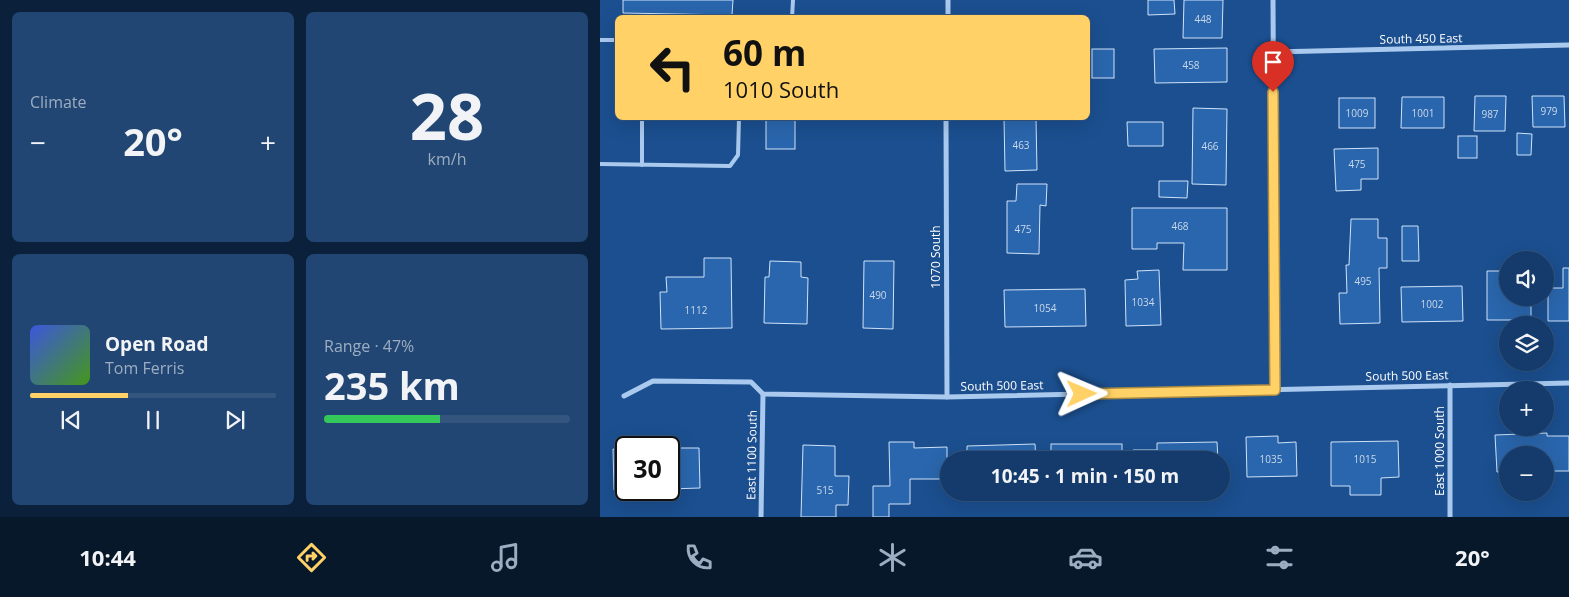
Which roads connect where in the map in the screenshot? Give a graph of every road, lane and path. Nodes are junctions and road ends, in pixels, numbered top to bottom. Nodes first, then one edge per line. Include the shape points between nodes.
1 (793, 0) edge
2 (948, 0) edge
3 (1273, 0) edge
4 (792, 15) edge
5 (948, 15) edge
6 (600, 40) edge
7 (615, 40) edge
8 (1569, 45) edge
9 (1273, 52) junction
10 (642, 120) edge
11 (739, 120) edge
12 (946, 120) edge
13 (600, 164) edge
14 (642, 165) junction
15 (1569, 384) edge
16 (1450, 385) junction
17 (1275, 390) junction
18 (763, 394) junction
19 (624, 396) dead end
20 (947, 397) junction
21 (761, 517) edge
22 (1450, 517) edge

1 - 4 lane
2 - 5 street
3 - 9 street
6 - 7 lane
8 - 9 street, South 450 East
9 - 17 street
10 - 14 lane
11 - 14 lane via 738,155 730,166
12 - 20 street, 1070 South
13 - 14 lane
15 - 16 street, South 500 East
16 - 17 street, South 500 East
16 - 22 street, East 1000 South
17 - 20 street, South 500 East
18 - 19 street via 751,382 653,381
18 - 20 street, South 500 East
18 - 21 street, East 1100 South

